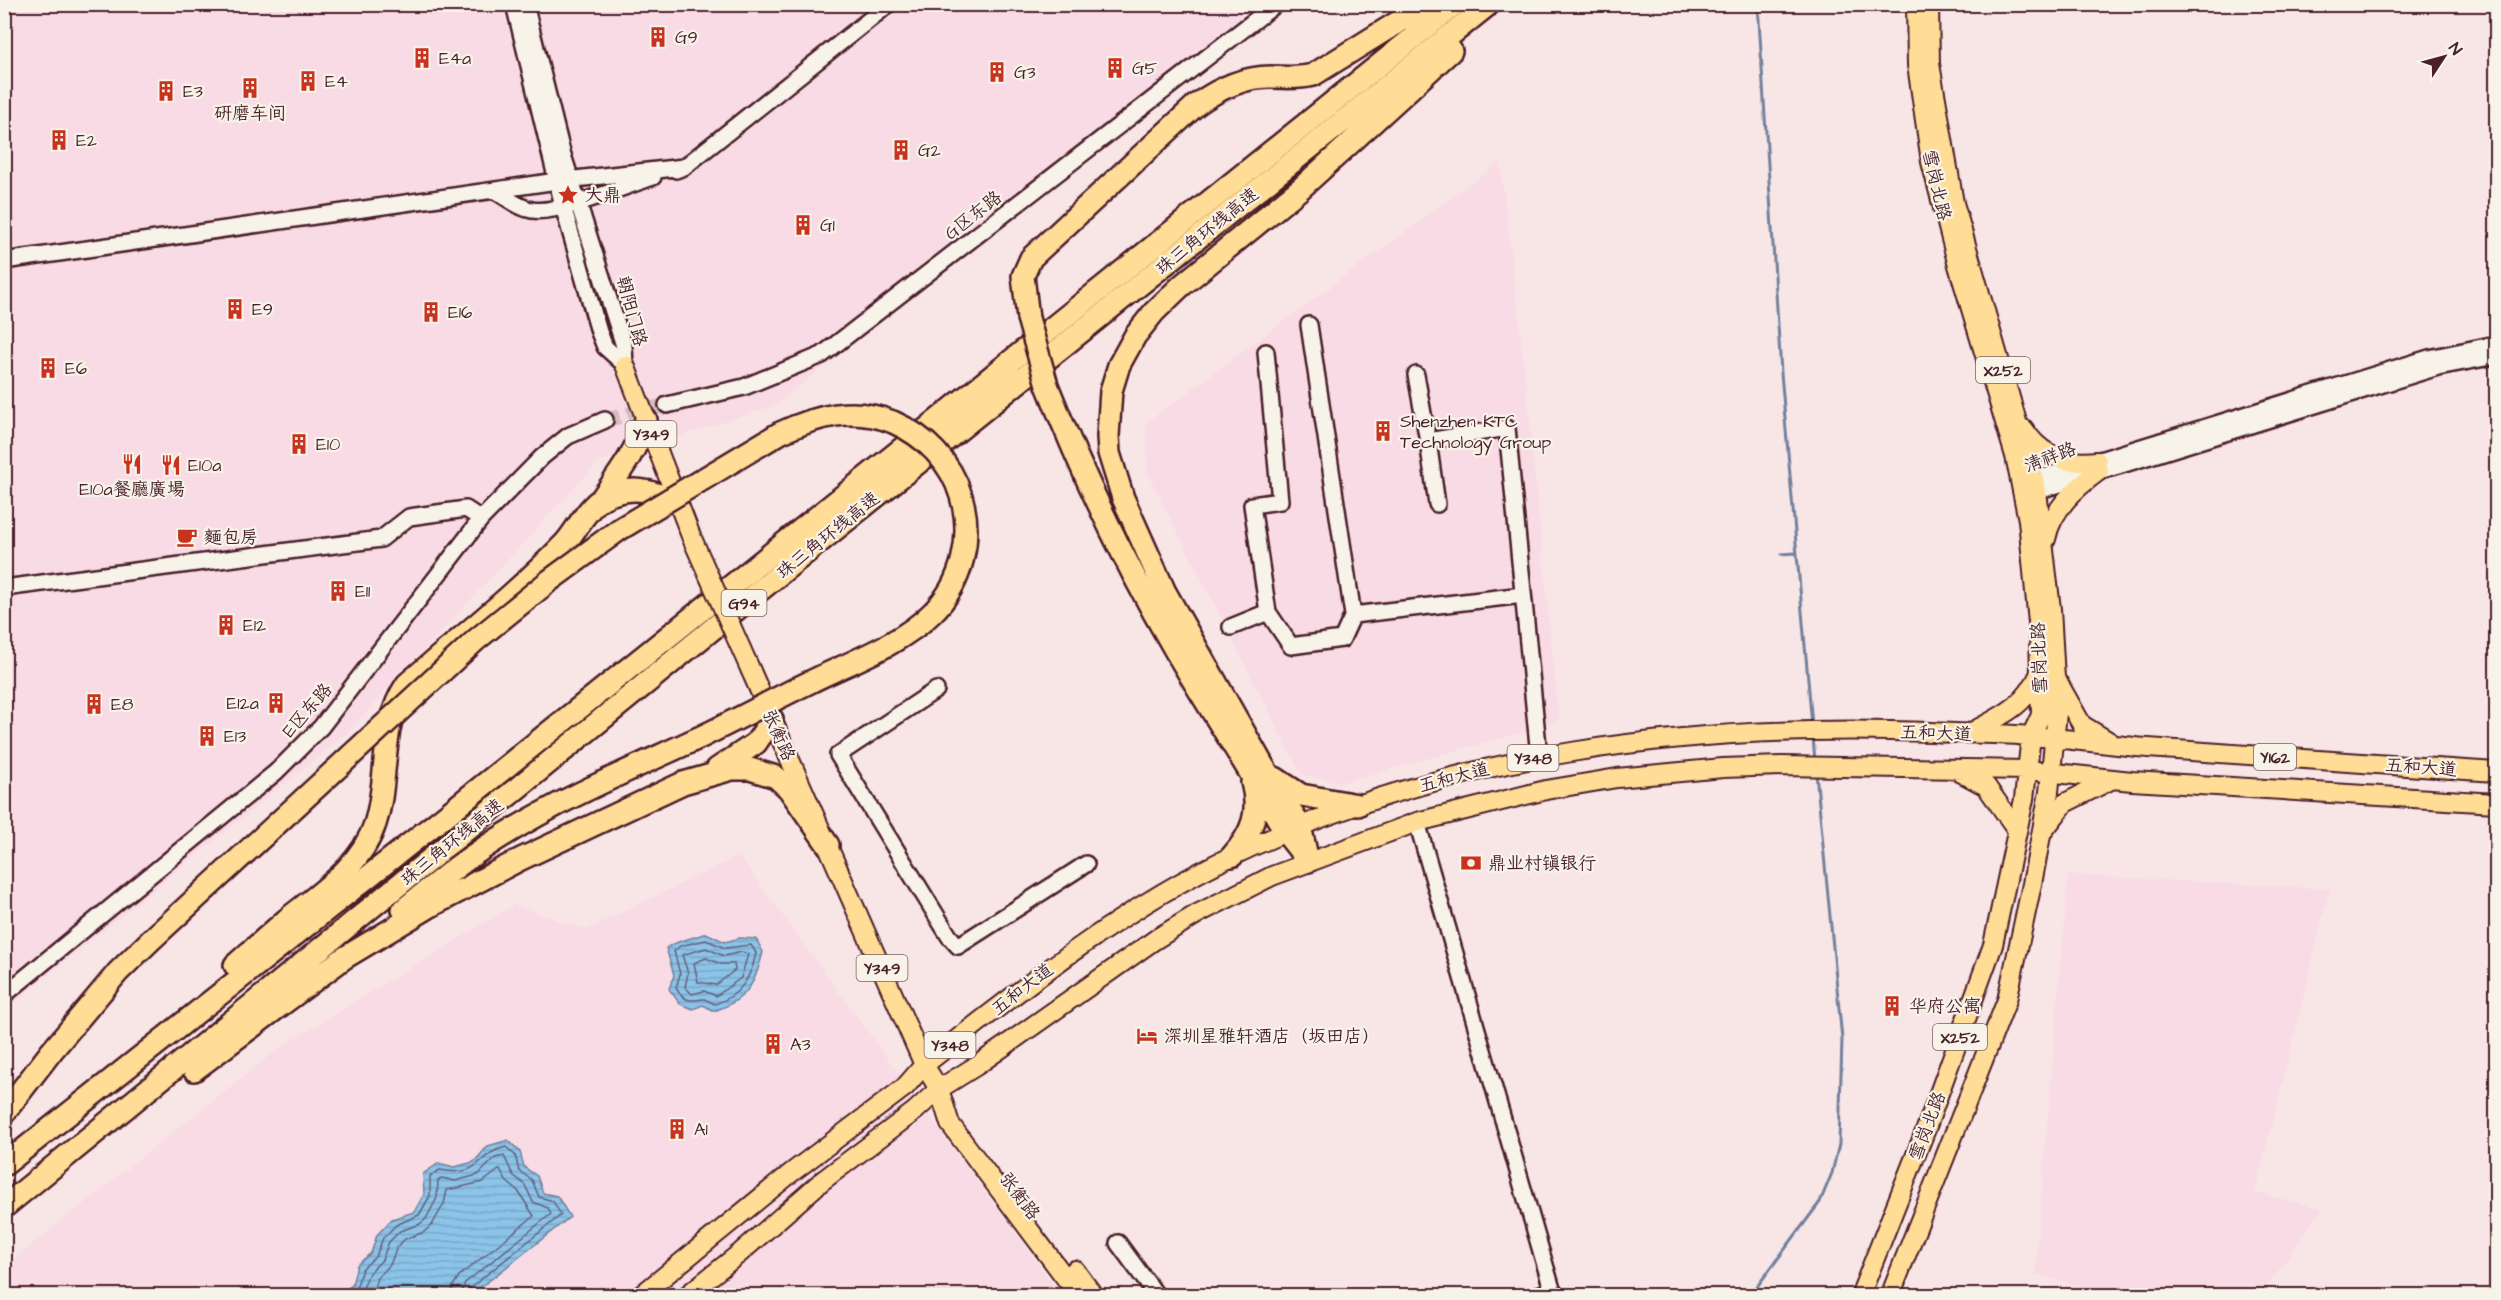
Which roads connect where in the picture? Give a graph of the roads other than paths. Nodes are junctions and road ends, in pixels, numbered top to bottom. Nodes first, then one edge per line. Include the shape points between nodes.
1 (514, 4) edge
2 (525, 4) edge
3 (889, 4) edge
4 (1276, 4) edge
5 (1428, 4) edge
6 (1455, 4) edge
7 (1489, 4) edge
8 (1501, 4) edge
9 (1916, 4) edge
10 (1929, 4) edge
11 (684, 167) junction
12 (564, 180) junction
13 (495, 191) junction
14 (579, 201) junction
15 (563, 206) junction
16 (4, 261) edge
17 (1309, 325) dead end
18 (2496, 344) edge
19 (1266, 352) dead end
20 (2496, 356) edge
21 (625, 365) junction
22 (1416, 375) dead end
23 (667, 405) tunnel mouth
24 (605, 420) tunnel mouth
25 (646, 420) junction
26 (2018, 420) junction
27 (1428, 441) junction
28 (2098, 466) junction
29 (2031, 486) junction
30 (601, 500) junction
31 (677, 502) junction
32 (1437, 504) dead end
33 (482, 519) junction
34 (2045, 546) junction
35 (4, 588) edge
36 (1523, 595) junction
37 (1268, 612) junction
38 (1353, 615) junction
39 (1169, 618) junction
40 (1231, 627) dead end
41 (2048, 673) junction
42 (936, 690) dead end
43 (772, 719) junction
44 (1969, 734) junction
45 (2031, 736) junction
46 (2055, 739) junction
47 (2114, 745) junction
48 (1539, 756) junction
49 (1255, 767) junction
50 (1953, 769) junction
51 (2027, 770) junction
52 (2496, 772) edge
53 (712, 773) junction
54 (2051, 773) junction
55 (2113, 779) junction
56 (2496, 803) edge
57 (1358, 805) junction
58 (1417, 822) junction
59 (1293, 829) junction
60 (2017, 830) junction
61 (2041, 834) junction
62 (828, 844) junction
63 (1233, 856) junction
64 (1308, 861) junction
65 (1086, 864) dead end
66 (345, 958) junction
67 (4, 995) edge
68 (924, 1065) junction
69 (941, 1094) junction
70 (4, 1113) edge
71 (24, 1148) junction
72 (4, 1165) edge
73 (4, 1207) edge
74 (4, 1213) edge
75 (1118, 1243) dead end
76 (1554, 1293) edge
77 (640, 1296) edge
78 (686, 1296) edge
79 (1078, 1296) edge
80 (1094, 1296) edge
81 (1157, 1296) edge
82 (1535, 1296) edge
83 (1860, 1296) edge
84 (1890, 1296) edge

1 - 12 street, 朝阳门路
2 - 12 street, 朝阳门路
3 - 11 street
4 - 23 street, G区东路 via 822,355 744,387
5 - 39 highway, bridge via 1313,75 1256,78 1211,94 1031,258 1023,276 1028,318 1047,385 1071,445
6 - 71 highway, 珠三角环线高速 / G94 via 454,809
7 - 73 highway, 珠三角环线高速 / G94 via 792,564
8 - 39 highway via 1300,189 1181,286 1135,336 1119,365 1108,417 1114,474
9 - 29 main road, 雪岗北路 / X252 via 1917,65 1933,173
10 - 26 main road, 雪岗北路 / X252 via 1930,64 1944,159
11 - 12 street
11 - 14 street
12 - 13 street
12 - 14 street, 朝阳门路
12 - 15 street, 朝阳门路
13 - 15 street via 531,210
13 - 16 street
14 - 15 street
14 - 21 street, 朝阳门路 via 624,345
15 - 21 street, 朝阳门路 via 599,332 605,347
17 - 38 street
18 - 28 street, 清祥路 via 2428,358
19 - 37 street via 1280,501 1252,505
20 - 28 street, 清祥路 via 2428,370
21 - 25 main road, 张衡路 / Y349
22 - 27 street
24 - 33 street, E区东路 via 568,436
25 - 30 highway via 640,440
25 - 31 main road, 张衡路 / Y349
26 - 28 main road via 2029,437 2054,457
26 - 29 main road, 雪岗北路 / X252
27 - 32 street
27 - 36 street via 1507,428
28 - 29 street, 清祥路
28 - 34 main road via 2062,505
29 - 34 main road, 雪岗北路 / X252
29 - 41 main road, 雪岗北路 / X252 via 2037,593
30 - 31 highway via 623,491 643,489
30 - 71 highway via 565,543 408,684 396,701 376,822 354,861
31 - 43 main road, 张衡路 / Y349, bridge
33 - 35 street via 466,509 409,517 381,539
33 - 67 street, E区东路 via 321,727 276,772
34 - 41 main road, 雪岗北路 / X252
36 - 38 street
36 - 48 street
37 - 38 street via 1291,646 1342,639
37 - 40 street
39 - 49 highway
41 - 44 main road via 2012,711
41 - 45 main road, 雪岗北路 / X252 via 2041,715
41 - 46 main road, 雪岗北路 / X252
41 - 47 main road via 2082,725
42 - 65 street via 838,755 949,936 958,946
43 - 53 highway via 756,743
43 - 62 main road, 张衡路 / Y349
44 - 45 main road, 五和大道 / Y348
44 - 48 main road, 五和大道 / Y348 via 1774,731 1654,740
45 - 46 main road, 五和大道 / Y348
45 - 51 main road, 雪岗北路 / X252
46 - 47 main road, 五和大道 / Y162
46 - 54 main road, 雪岗北路 / X252
47 - 52 main road, 五和大道 / Y162
48 - 57 main road, 五和大道 / Y348 via 1464,773
49 - 57 highway via 1301,795
49 - 59 highway
49 - 63 highway via 1256,812 1249,834
50 - 51 main road, 五和大道 / Y348
50 - 58 main road, 五和大道 / Y348 via 1781,766 1617,778 1546,790
50 - 60 main road via 1986,786
51 - 54 main road, 五和大道 / Y162
51 - 60 main road, 雪岗北路 / X252
53 - 62 highway via 750,769 776,777
53 - 66 highway via 683,783 479,880
54 - 55 main road, 五和大道 / Y162
54 - 61 main road, 雪岗北路 / X252
55 - 56 main road, 五和大道 / Y162
55 - 61 main road via 2065,803
57 - 59 main road, 五和大道 / Y348
58 - 64 main road, 五和大道 / Y348
58 - 76 street
59 - 63 main road, 五和大道 / Y348
59 - 64 highway
60 - 83 main road, 雪岗北路 / X252 via 1993,945
61 - 84 main road, 雪岗北路 / X252 via 2007,1000
62 - 68 main road, 张衡路 / Y349
63 - 68 main road, 五和大道 / Y348 via 1086,940
64 - 69 main road, 五和大道 / Y348 via 1231,896 1166,933
66 - 70 highway, bridge via 454,869 532,816 864,655 933,613 958,573 967,531 965,509 946,464 927,442 907,428 879,417 831,414 780,433 620,529 468,648 152,939 118,972
66 - 74 highway
68 - 69 main road, 张衡路 / Y349
68 - 77 main road, 五和大道 / Y348 via 904,1087
69 - 78 main road, 五和大道 / Y348 via 822,1180
69 - 79 main road, 张衡路 via 950,1124
69 - 80 main road, 张衡路 / Y349
71 - 72 highway, 珠三角环线高速 / G94
75 - 81 street
76 - 82 street

